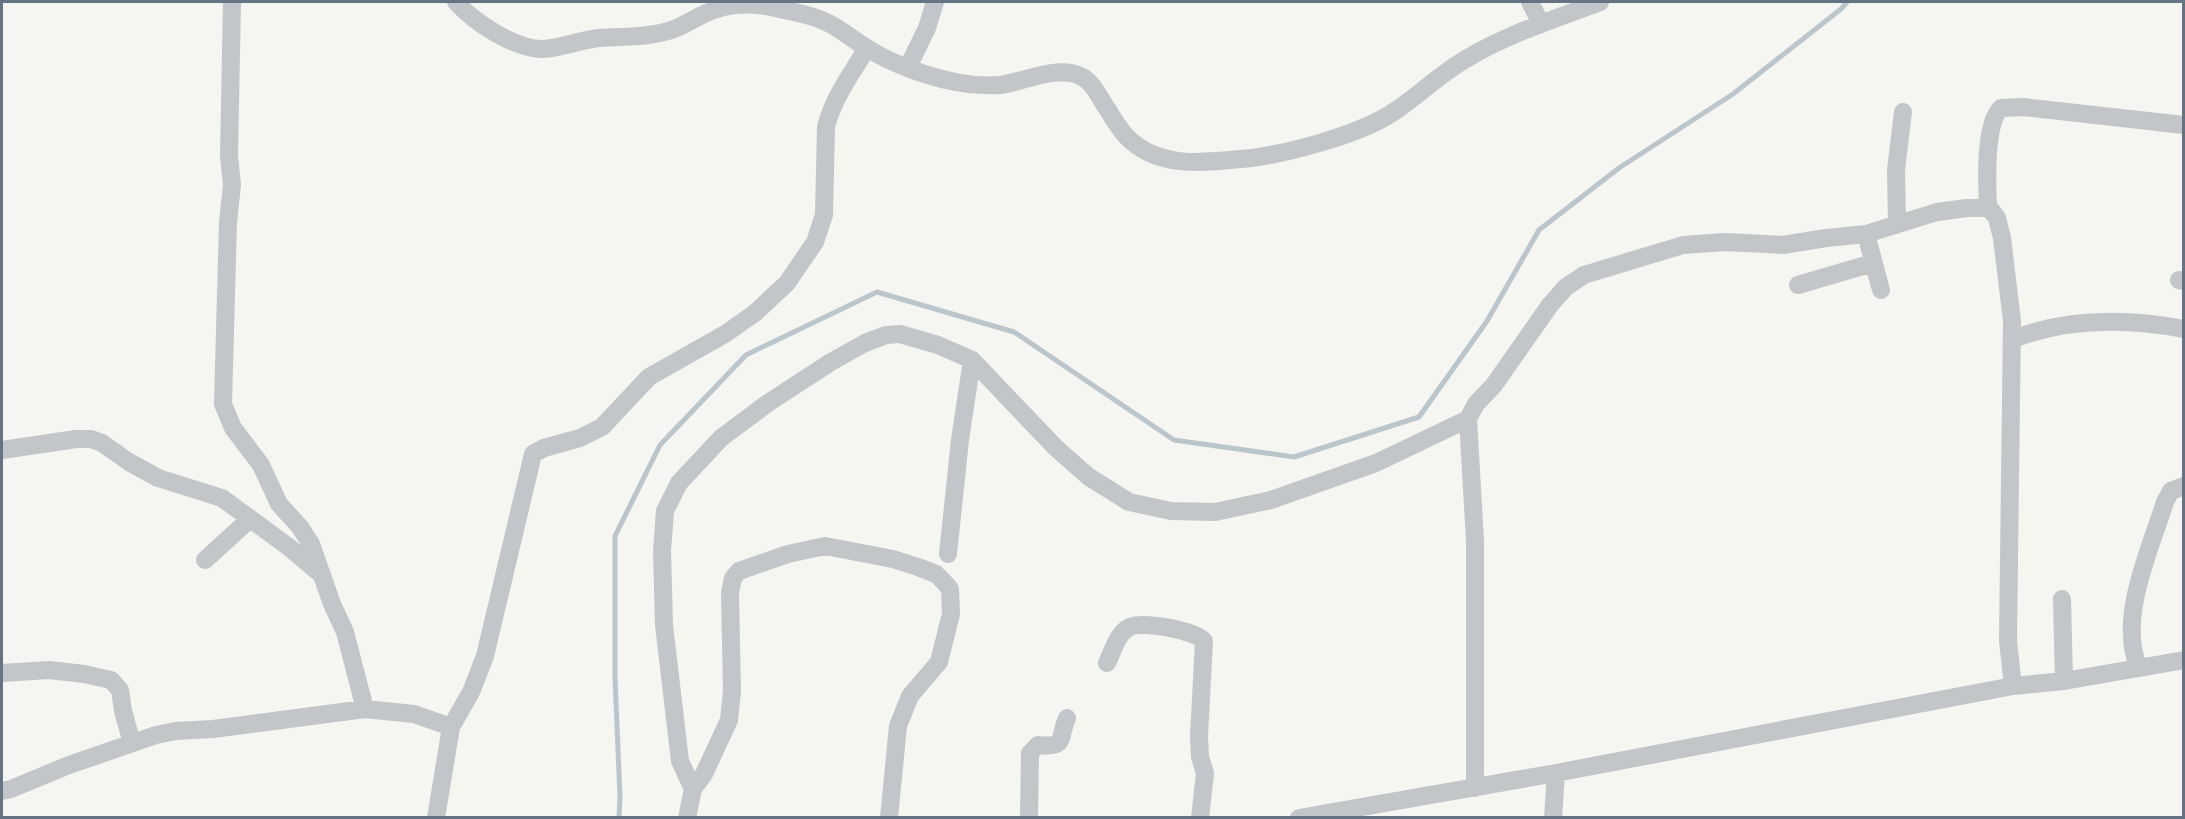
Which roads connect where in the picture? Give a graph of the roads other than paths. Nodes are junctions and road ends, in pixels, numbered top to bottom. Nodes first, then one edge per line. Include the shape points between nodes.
1 (232, 2) edge
2 (456, 2) edge
3 (935, 2) edge
4 (1530, 2) edge
5 (1599, 2) edge
6 (812, 9) edge
7 (1541, 24) junction
8 (867, 48) junction
9 (908, 67) junction
10 (1903, 112) dead end
11 (2184, 126) edge
12 (1988, 208) junction
13 (1897, 225) junction
14 (1866, 234) junction
15 (1873, 263) junction
16 (1798, 285) dead end
17 (1881, 290) dead end
18 (2184, 329) edge
19 (2013, 339) junction
20 (972, 360) junction
21 (1468, 419) junction
22 (2, 450) edge
23 (2184, 486) edge
24 (250, 519) junction
25 (948, 554) dead end
26 (205, 560) dead end
27 (322, 575) junction
28 (2062, 599) dead end
29 (2184, 660) edge
30 (1107, 663) dead end
31 (2139, 668) junction
32 (2, 674) edge
33 (2064, 681) junction
34 (2013, 686) junction
35 (365, 709) junction
36 (1067, 718) dead end
37 (451, 727) junction
38 (132, 744) junction
39 (1556, 773) junction
40 (1475, 788) junction
41 (693, 789) junction
42 (2, 791) edge
43 (436, 818) edge
44 (687, 818) edge
45 (889, 818) edge
46 (1029, 818) edge
47 (1200, 818) edge
48 (1299, 818) edge
49 (1553, 818) edge

1 - 27 street via 232,184 222,404 261,465 279,504 311,544
2 - 6 street via 473,19 499,34 525,46 544,49 592,39 658,34 737,4
3 - 9 street
4 - 7 street
5 - 7 street
6 - 8 street
7 - 9 street via 1468,57 1395,112 1370,124 1297,149 1207,162 1164,159 1138,147 1121,131 1092,86 1078,75 1059,73 999,85 977,85
8 - 9 street
8 - 37 street via 828,118 824,215 815,243 787,283 756,313 649,377 602,427 533,454 485,656
10 - 13 street via 1896,170
11 - 12 street via 2023,107 2001,108 1992,127
12 - 13 street via 1937,212
12 - 19 street via 1995,213 2002,238
13 - 14 street
14 - 15 street
14 - 21 street via 1783,245 1698,243 1584,275 1550,305
15 - 16 street
15 - 17 street
18 - 19 street via 2080,322 2047,327
19 - 34 street via 2008,641
20 - 21 street via 1089,477 1130,502 1172,511 1215,512 1271,500 1376,463
20 - 25 street
20 - 41 street via 900,334 874,339 831,362 733,428 680,483 665,511 664,625 680,761
21 - 40 street via 1475,541
22 - 24 street via 92,439 158,478 222,498
23 - 31 street via 2171,492 2165,502 2138,584 2132,642
24 - 26 street
24 - 27 street
27 - 35 street via 345,632
28 - 33 street
29 - 31 street
30 - 47 street via 1120,637 1131,626 1188,632 1204,641 1199,736 1205,773
31 - 33 street
32 - 38 street via 50,670 111,680 120,690
33 - 34 street
34 - 39 street
35 - 37 street via 414,714
35 - 38 street via 168,732
36 - 46 street via 1056,746 1038,745 1030,753
37 - 43 street
38 - 42 street
39 - 40 street
39 - 49 street
40 - 48 street
41 - 44 street
41 - 45 street via 729,720 733,578 749,567 788,554 833,546 918,567 936,574 950,590 951,614 939,662 910,696 898,726

